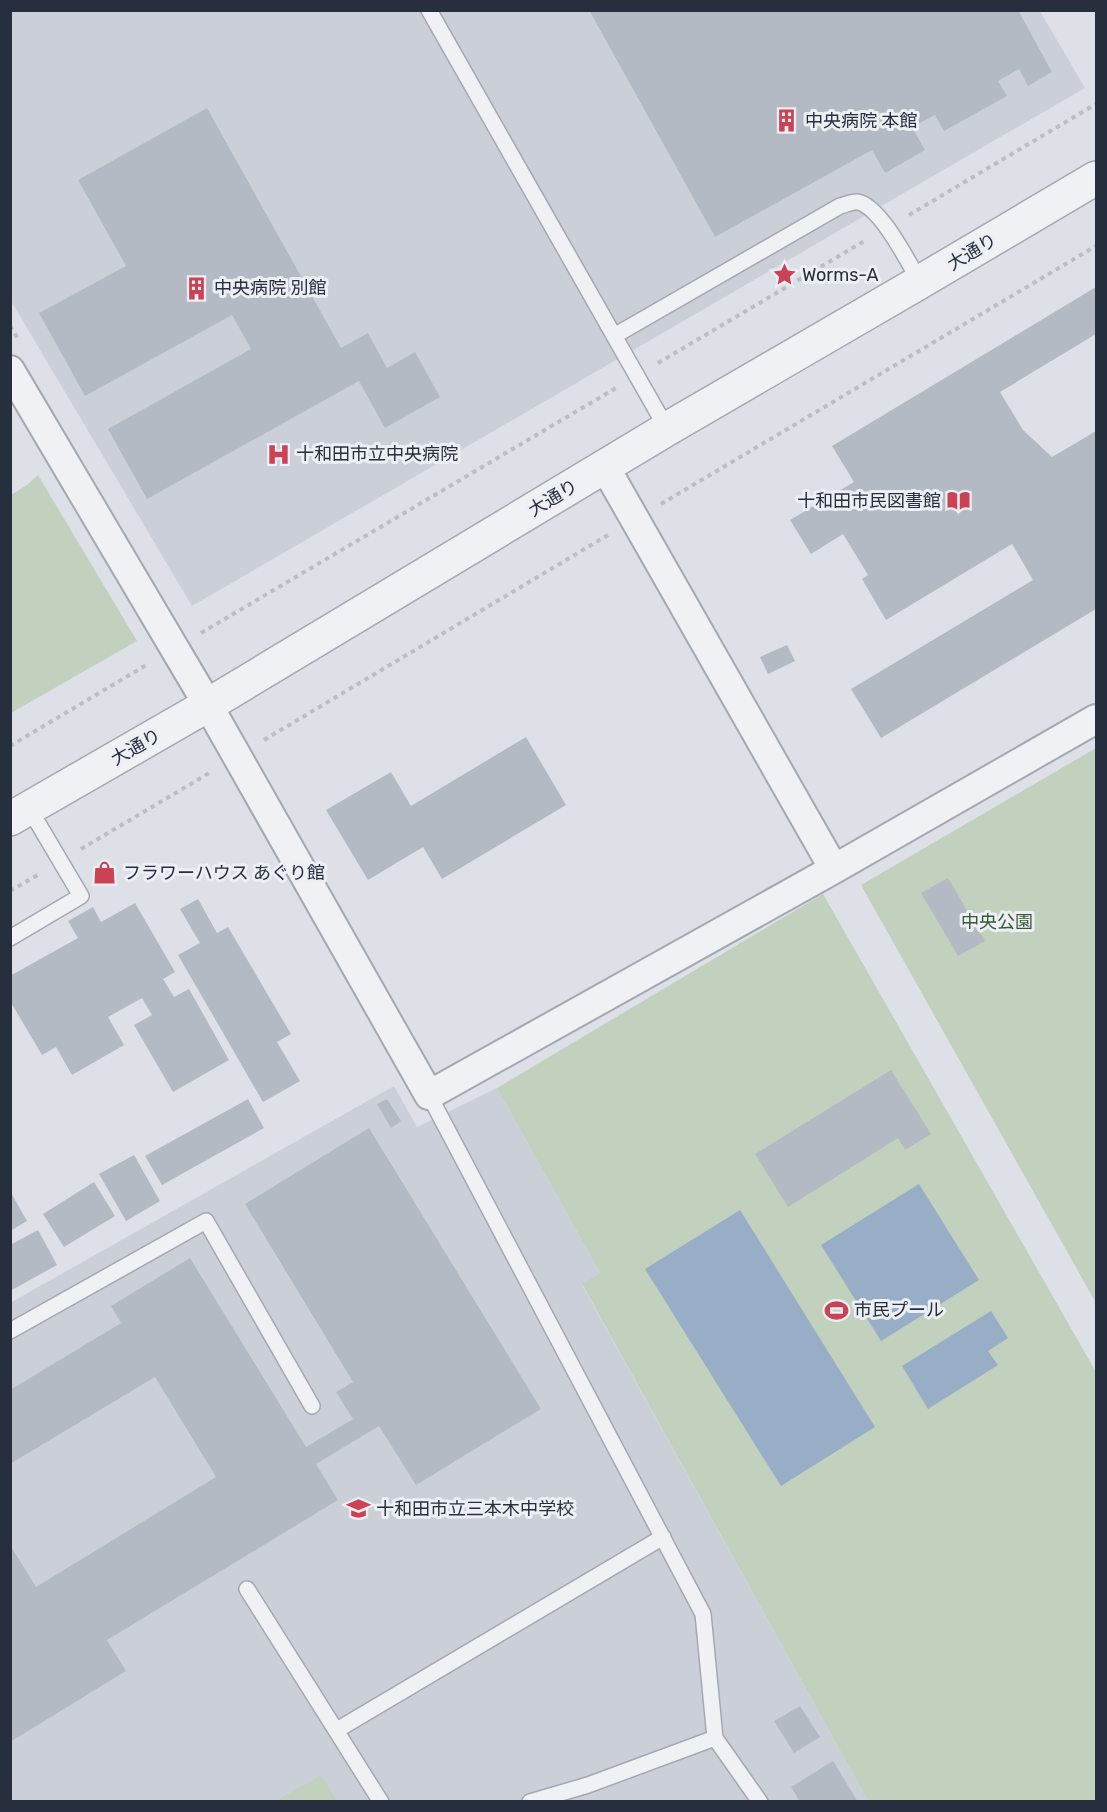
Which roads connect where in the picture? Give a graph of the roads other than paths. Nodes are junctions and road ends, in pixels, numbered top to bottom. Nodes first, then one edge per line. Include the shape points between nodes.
1 (429, 10) edge
2 (1096, 178) edge
3 (920, 282) junction
4 (615, 336) junction
5 (10, 370) edge
6 (667, 429) junction
7 (605, 467) junction
8 (208, 705) junction
9 (1096, 719) edge
10 (20, 813) edge
11 (834, 869) junction
12 (10, 938) edge
13 (429, 1095) junction
14 (10, 1331) edge
15 (312, 1406) dead end
16 (663, 1537) junction
17 (247, 1589) dead end
18 (337, 1730) junction
19 (715, 1738) junction
20 (381, 1802) edge
21 (530, 1802) edge
22 (760, 1802) edge

1 - 4 lane
2 - 3 street, 大通り
3 - 4 lane via 873,209 857,201 840,206
3 - 6 street, 大通り
4 - 6 lane
5 - 8 street
6 - 7 street, 大通り
7 - 8 street, 大通り
7 - 11 street
8 - 10 street, 大通り
8 - 13 street
9 - 11 street
10 - 12 lane via 60,862 81,896
11 - 13 street
13 - 16 lane
14 - 15 lane via 206,1221
16 - 18 lane
16 - 19 lane via 703,1614
17 - 18 lane
18 - 20 lane
19 - 21 lane
19 - 22 lane

